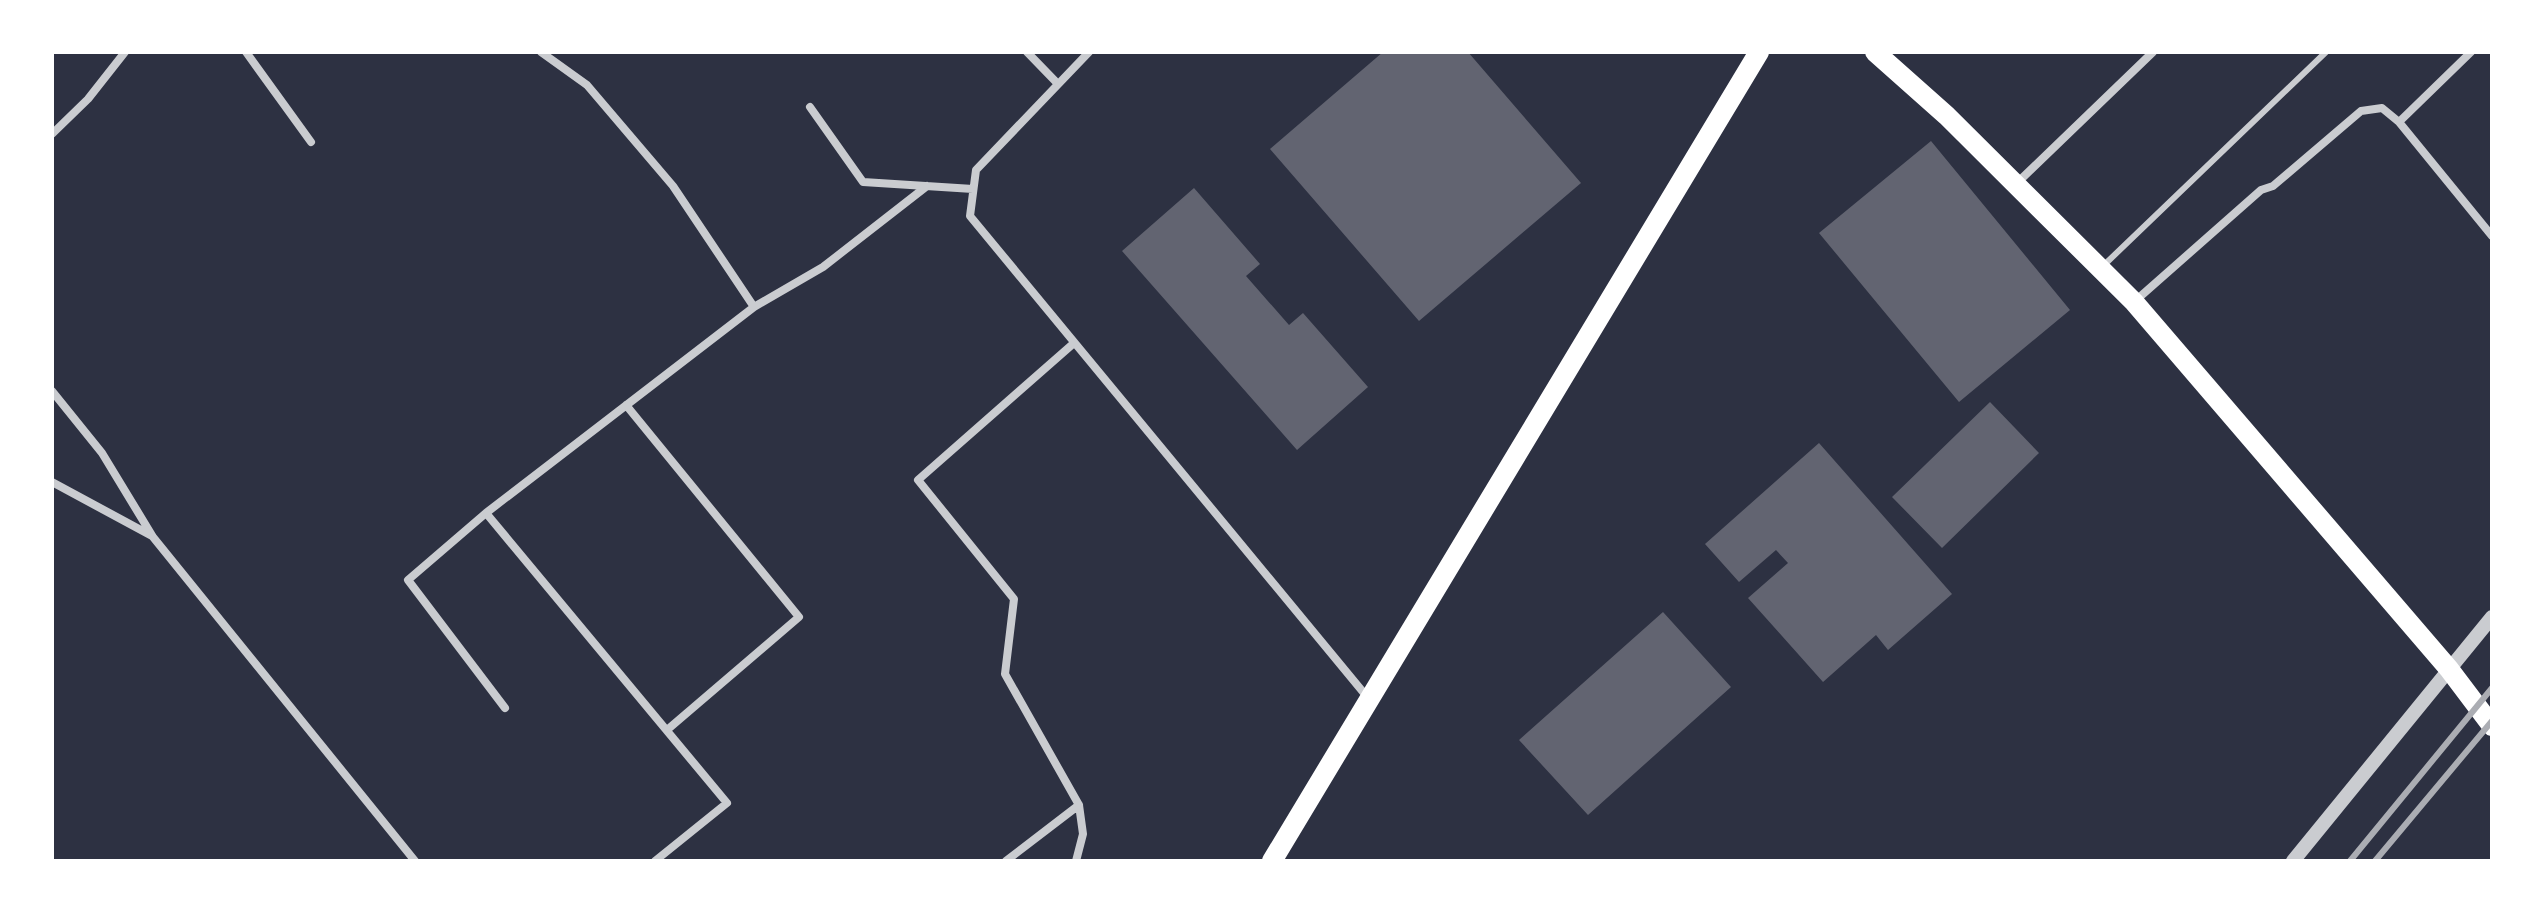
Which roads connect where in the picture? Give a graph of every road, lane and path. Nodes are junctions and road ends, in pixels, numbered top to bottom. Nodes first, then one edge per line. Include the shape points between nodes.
1 (125, 52) edge
2 (246, 52) edge
3 (541, 52) edge
4 (1027, 52) edge
5 (1089, 52) edge
6 (1759, 52) edge
7 (1875, 52) edge
8 (2153, 52) edge
9 (2326, 52) edge
10 (2471, 52) edge
11 (1058, 84) junction
12 (810, 107) dead end
13 (2399, 122) junction
14 (52, 134) edge
15 (311, 142) dead end
16 (2016, 185) junction
17 (927, 186) junction
18 (973, 189) junction
19 (2492, 236) edge
20 (2101, 268) junction
21 (2134, 302) junction
22 (754, 307) junction
23 (1074, 343) junction
24 (52, 391) edge
25 (626, 405) junction
26 (52, 482) edge
27 (486, 513) junction
28 (153, 537) junction
29 (2492, 617) edge
30 (2449, 669) junction
31 (1369, 699) junction
32 (505, 708) dead end
33 (2492, 726) edge
34 (667, 730) junction
35 (1079, 805) junction
36 (415, 861) edge
37 (655, 861) edge
38 (1006, 861) edge
39 (1076, 861) edge
40 (1272, 861) edge
41 (2293, 861) edge

1 - 14 street
2 - 15 street
3 - 22 street via 587,85 673,186
4 - 11 street
5 - 11 street
6 - 31 main road
7 - 16 main road
8 - 16 street
9 - 20 lane
10 - 13 street
11 - 18 street via 976,170
12 - 17 street via 863,182
13 - 19 street
13 - 21 street via 2382,108 2361,111
16 - 20 main road
17 - 18 street
17 - 22 street via 823,267
18 - 23 street via 970,216
20 - 21 main road
21 - 30 main road
22 - 25 street
23 - 31 street
23 - 35 street via 918,480 1014,599 1005,674
24 - 28 street via 102,453
25 - 27 street
25 - 34 street via 799,617
26 - 28 street
27 - 32 street via 408,580
27 - 34 street
28 - 36 street
29 - 30 street
30 - 33 main road
30 - 41 street
31 - 40 main road
34 - 37 street via 727,803
35 - 38 street
35 - 39 street via 1083,834

